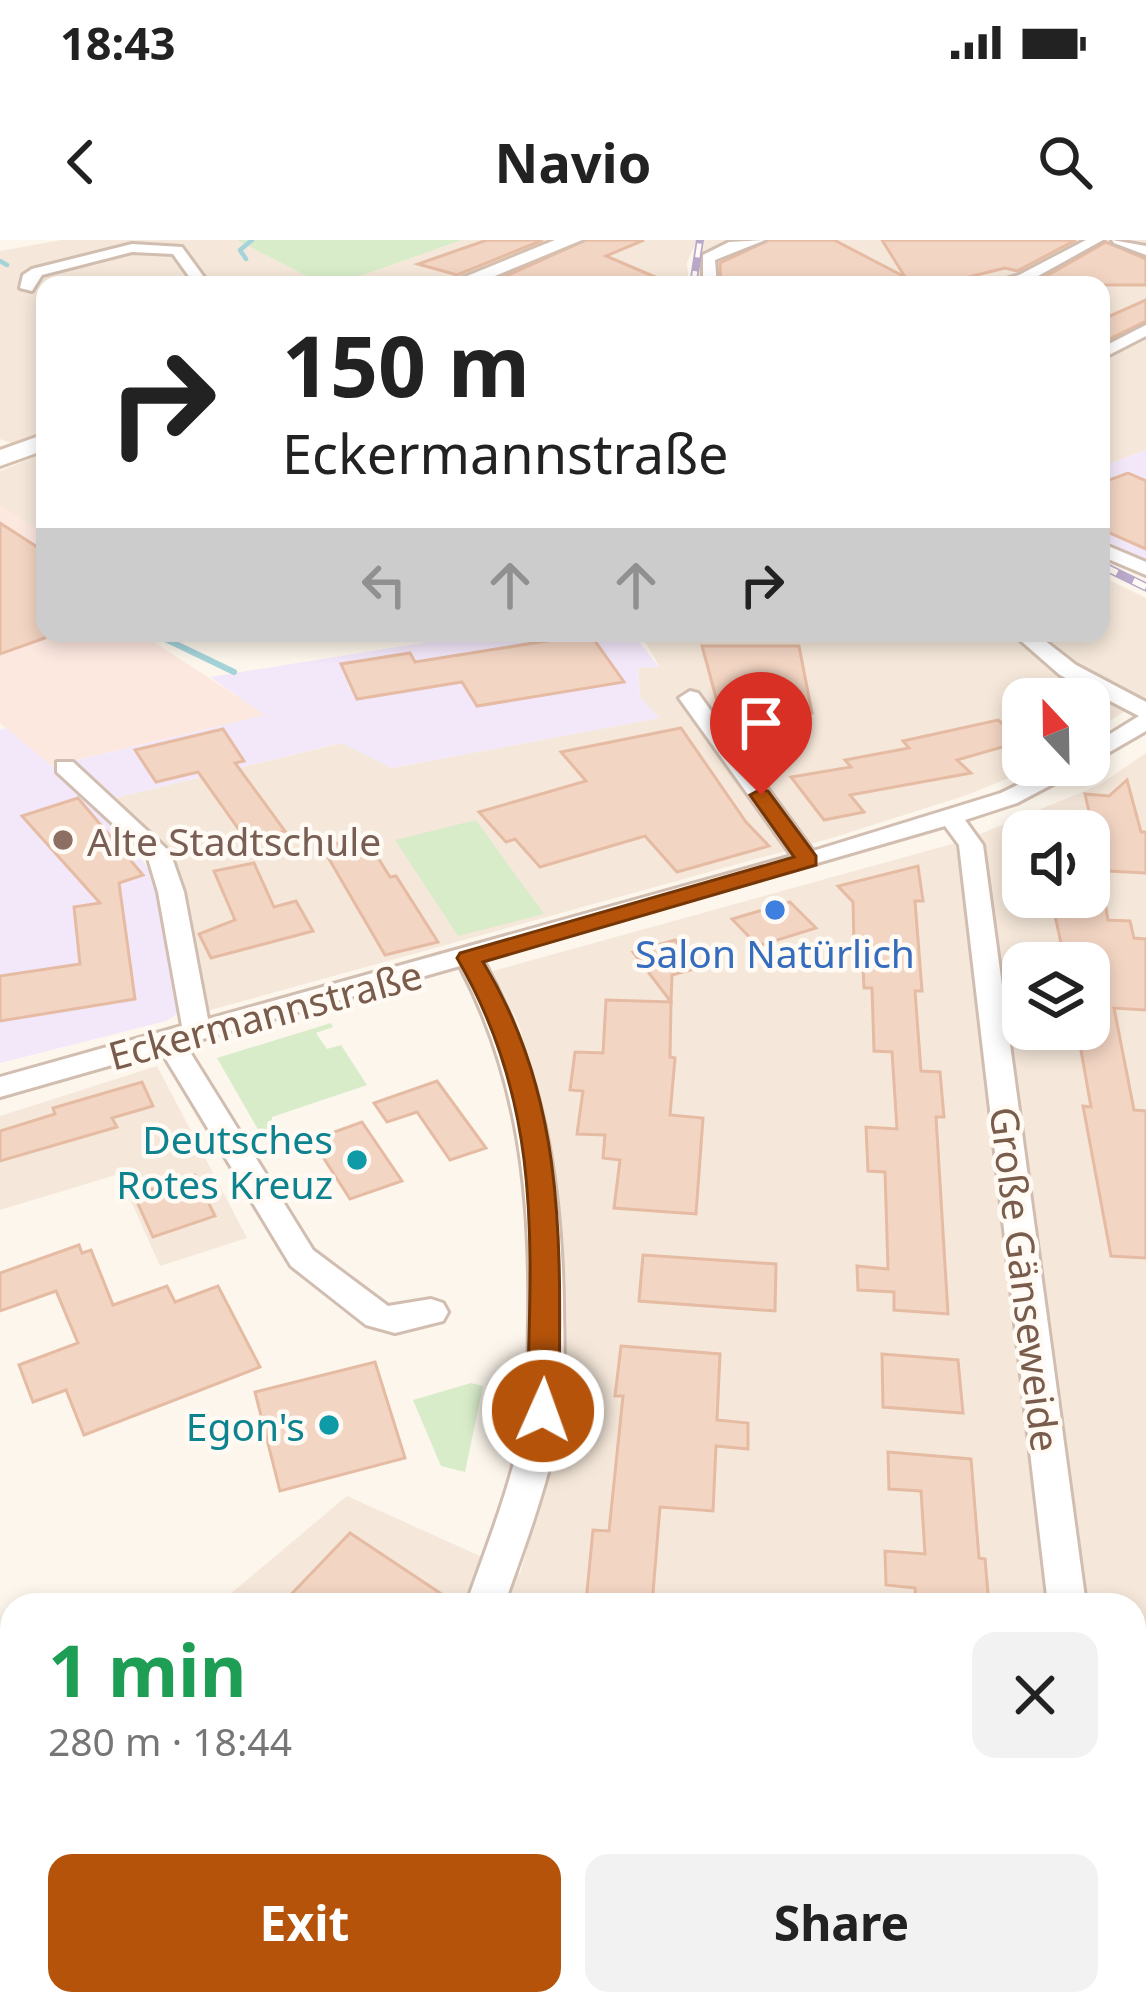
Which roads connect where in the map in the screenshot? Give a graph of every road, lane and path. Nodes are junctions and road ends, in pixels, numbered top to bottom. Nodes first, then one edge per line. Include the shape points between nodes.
1 (572, 240) edge
2 (758, 240) edge
3 (1096, 240) edge
4 (1119, 240) edge
5 (1146, 251) edge
6 (196, 276) edge
7 (478, 276) edge
8 (709, 276) edge
9 (1028, 276) edge
10 (9, 285) dead end
11 (27, 288) junction
12 (36, 293) edge
13 (1146, 330) edge
14 (1110, 349) edge
15 (36, 445) edge
16 (0, 459) edge
17 (1110, 553) edge
18 (1146, 569) edge
19 (1033, 642) edge
20 (691, 698) dead end
21 (1146, 711) edge
22 (1146, 721) edge
23 (1110, 744) edge
24 (65, 767) dead end
25 (1036, 786) edge
26 (950, 817) junction
27 (808, 860) junction
28 (469, 958) junction
29 (183, 1036) junction
30 (0, 1087) edge
31 (431, 1312) dead end
32 (489, 1593) edge
33 (1065, 1593) edge

1 - 7 main road
2 - 8 street via 714,251
3 - 9 street
4 - 5 street
6 - 11 street via 177,250 152,246 38,272
10 - 11 street
11 - 12 street
13 - 14 street
15 - 16 main road
17 - 18 street
19 - 21 street
20 - 27 street
22 - 23 street
24 - 29 street via 158,852 184,988
25 - 26 street, Eckermannstraße
26 - 27 street, Eckermannstraße
26 - 33 street, Große Gänseweide via 971,845
27 - 28 street, Eckermannstraße
28 - 29 street, Eckermannstraße
28 - 32 street via 518,1057 546,1223 543,1411
29 - 30 street, Eckermannstraße
29 - 31 street via 302,1258 378,1316

